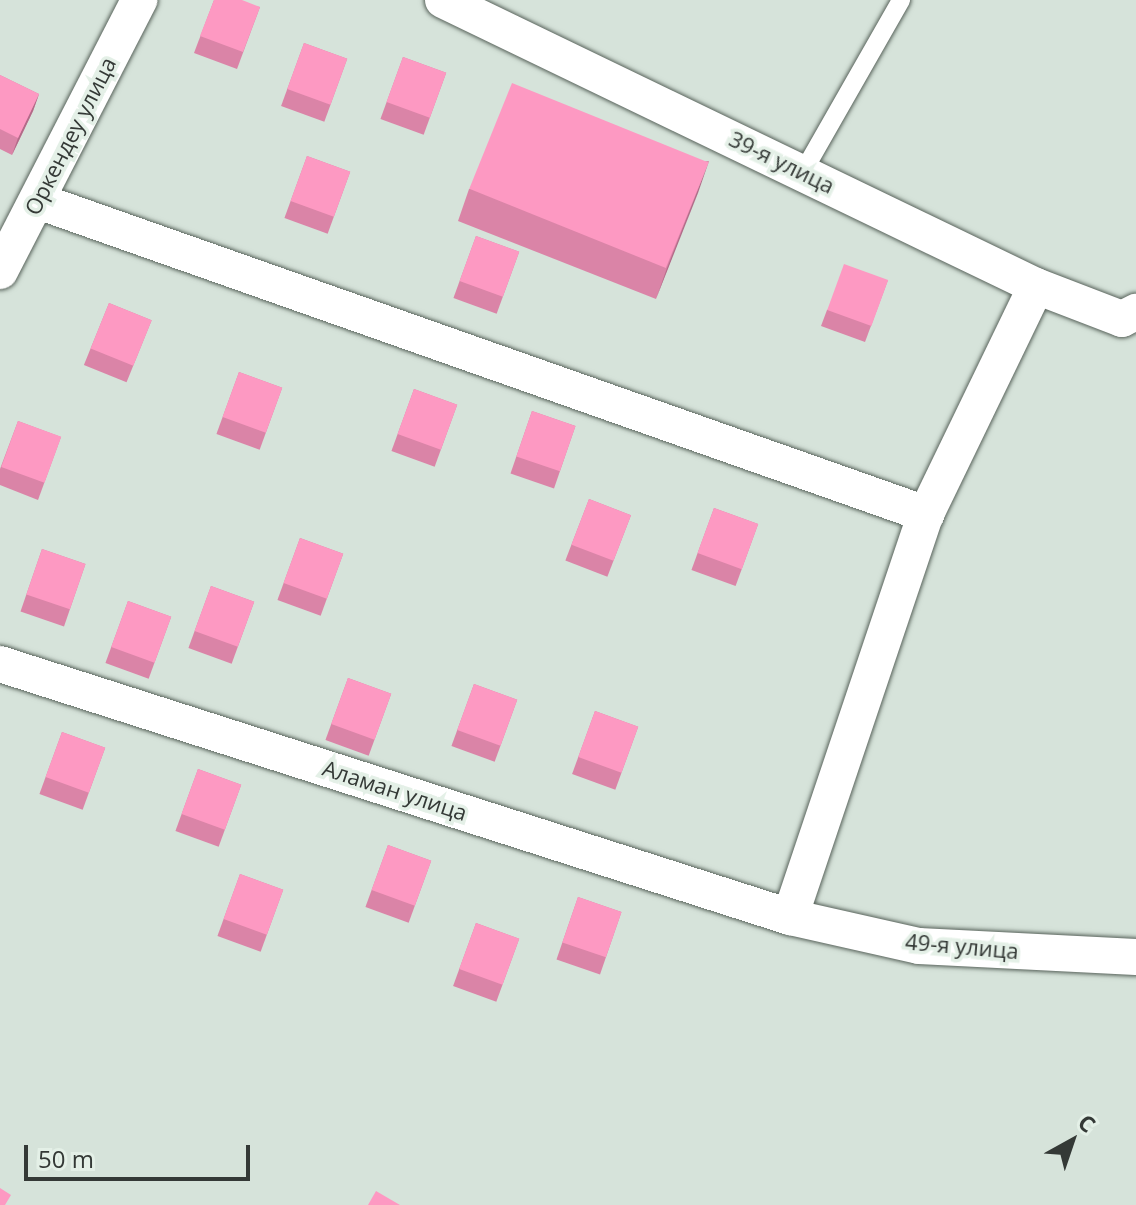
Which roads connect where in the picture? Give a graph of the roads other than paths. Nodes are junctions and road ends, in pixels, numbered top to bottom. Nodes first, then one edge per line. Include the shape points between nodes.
1 (139, 0) edge
2 (443, 0) edge
3 (901, 0) edge
4 (803, 172) junction
5 (38, 201) junction
6 (0, 271) edge
7 (1036, 286) junction
8 (1129, 315) edge
9 (926, 514) junction
10 (0, 664) edge
11 (790, 917) junction
12 (1136, 957) edge

1 - 5 street, Оркендеу улица
2 - 4 street, 39-я улица
3 - 4 lane
4 - 7 street, 39-я улица
5 - 6 street, Оркендеу улица
5 - 9 street
7 - 8 street, 39-я улица
7 - 9 street
9 - 11 street
10 - 11 street, Аламан улица
11 - 12 street, 49-я улица via 919,946

